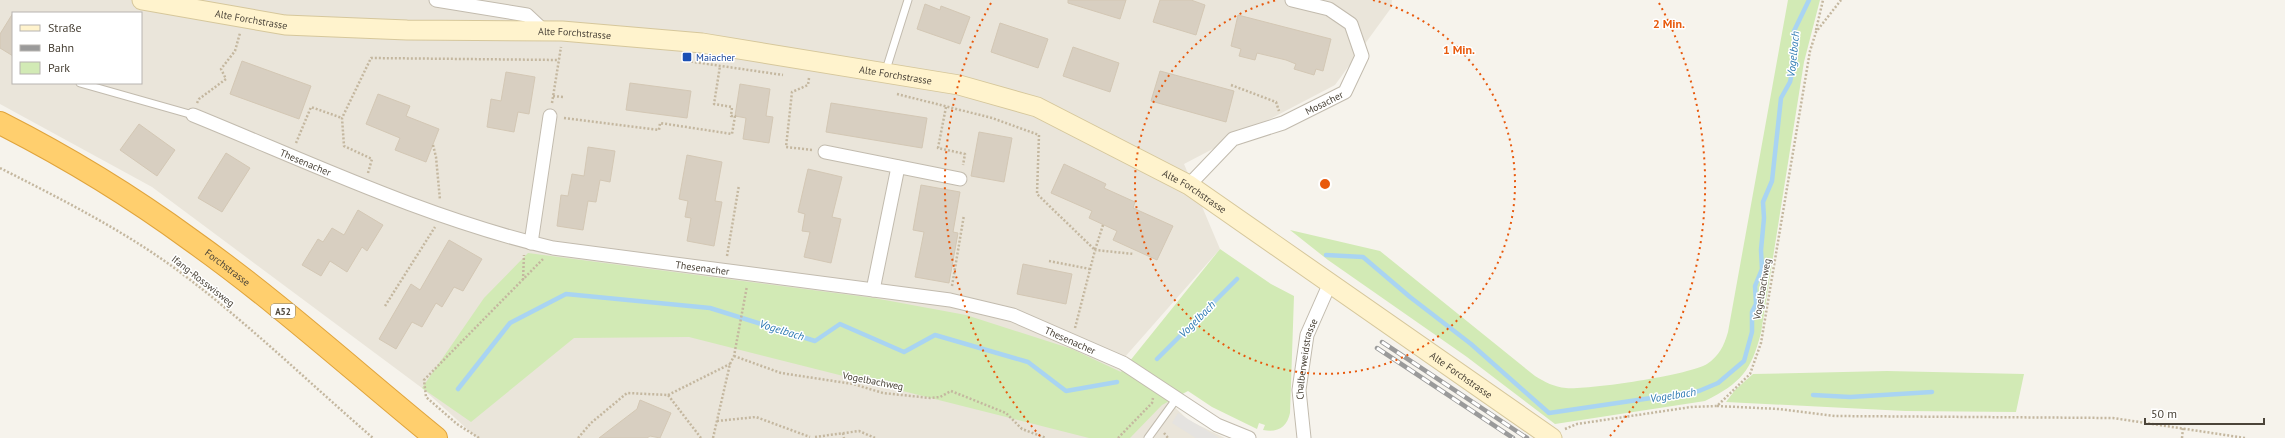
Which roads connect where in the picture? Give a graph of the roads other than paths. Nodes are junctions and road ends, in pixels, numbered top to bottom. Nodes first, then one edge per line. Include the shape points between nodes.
1 (142, 0) edge
2 (436, 0) edge
3 (908, 0) edge
4 (1292, 0) edge
5 (543, 30) junction
6 (885, 73) junction
7 (84, 84) edge
8 (193, 115) joint
9 (550, 116) road end
10 (0, 123) edge
11 (0, 136) edge
12 (825, 152) road end
13 (898, 167) junction
14 (960, 179) dead end
15 (1189, 185) junction
16 (528, 242) junction
17 (1330, 283) junction
18 (873, 290) junction
19 (1177, 398) junction
20 (1551, 437) edge
21 (419, 438) edge
22 (436, 438) edge
23 (1148, 438) edge
24 (1250, 438) edge
25 (1304, 438) edge

1 - 5 street, Alte Forchstrasse via 285,26 407,30
2 - 5 street via 497,8 527,15
3 - 6 lane
4 - 15 street, Mosacher via 1329,9 1351,24 1362,56 1345,92 1283,123 1233,139
5 - 6 street, Alte Forchstrasse via 702,42
6 - 15 street, Alte Forchstrasse via 959,85 1037,107
7 - 8 lane, Thesenacher
8 - 16 street, Thesenacher via 441,216
9 - 16 street
10 - 22 highway, Forchstrasse / A52 via 83,169 191,240 242,278
11 - 21 highway, Forchstrasse / A52 via 107,196 189,252
12 - 13 street
13 - 14 street
13 - 18 street
15 - 17 street, Alte Forchstrasse
16 - 18 street, Thesenacher via 553,248
17 - 20 street, Alte Forchstrasse
17 - 25 street, Chalberweidstrasse via 1307,335 1299,390
18 - 19 street, Thesenacher via 950,300 1013,315 1123,363
19 - 23 lane
19 - 24 street, Thesenacher via 1217,425

